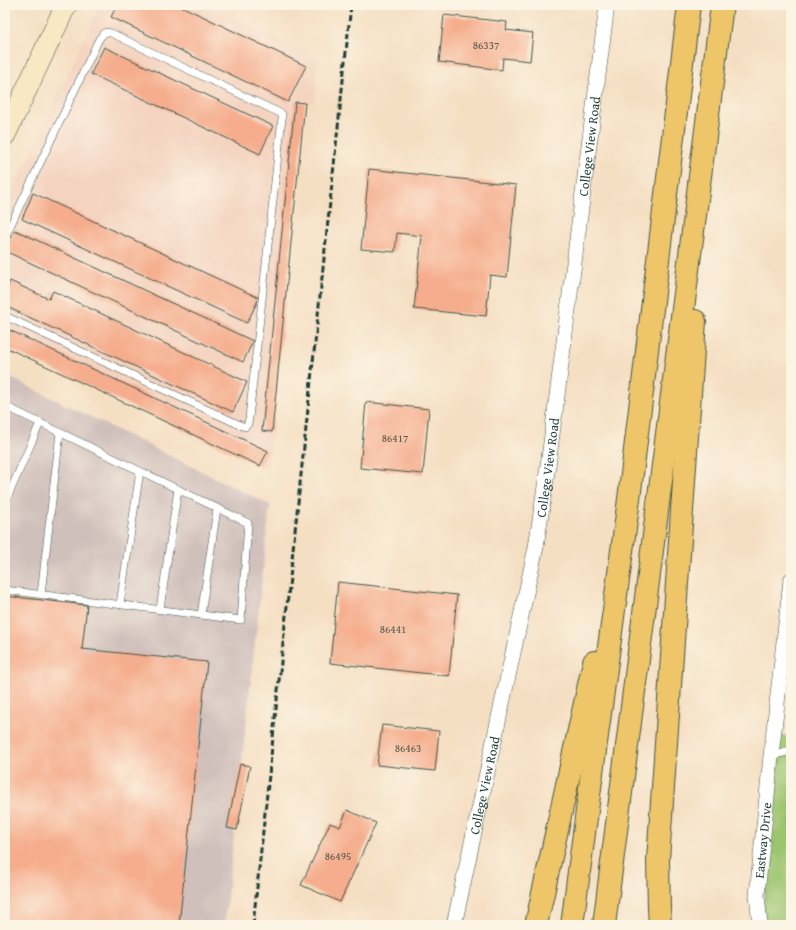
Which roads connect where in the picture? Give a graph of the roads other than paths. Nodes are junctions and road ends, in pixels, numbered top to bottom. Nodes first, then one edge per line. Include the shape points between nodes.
1 (66, 5) edge
2 (606, 5) edge
3 (689, 5) edge
4 (722, 5) edge
5 (710, 95) junction
6 (5, 135) edge
7 (5, 237) edge
8 (5, 316) edge
9 (5, 406) edge
10 (40, 423) junction
11 (60, 432) junction
12 (140, 471) junction
13 (178, 489) junction
14 (629, 499) junction
15 (5, 503) edge
16 (217, 508) junction
17 (791, 580) edge
18 (5, 590) edge
19 (41, 594) junction
20 (120, 604) junction
21 (160, 609) junction
22 (201, 615) junction
23 (791, 751) edge
24 (771, 756) junction
25 (454, 925) edge
26 (536, 925) edge
27 (572, 925) edge
28 (604, 925) edge
29 (660, 925) edge
30 (760, 925) edge

1 - 6 main road
2 - 25 street, College View Road via 536,547
3 - 14 highway
4 - 5 highway
5 - 28 highway
5 - 29 highway via 658,860
7 - 8 lane via 99,39 106,32 282,114 248,424 240,425
9 - 10 lane
10 - 11 lane
10 - 15 lane
11 - 12 lane
11 - 19 lane
12 - 13 lane
12 - 20 lane
13 - 16 lane
13 - 21 lane
14 - 26 highway
14 - 27 highway
16 - 22 lane
16 - 22 lane via 248,523 241,620
17 - 24 street, Eastway Drive
18 - 19 lane
19 - 20 lane
20 - 21 lane
21 - 22 lane
23 - 24 lane
24 - 30 street, Eastway Drive via 757,895

